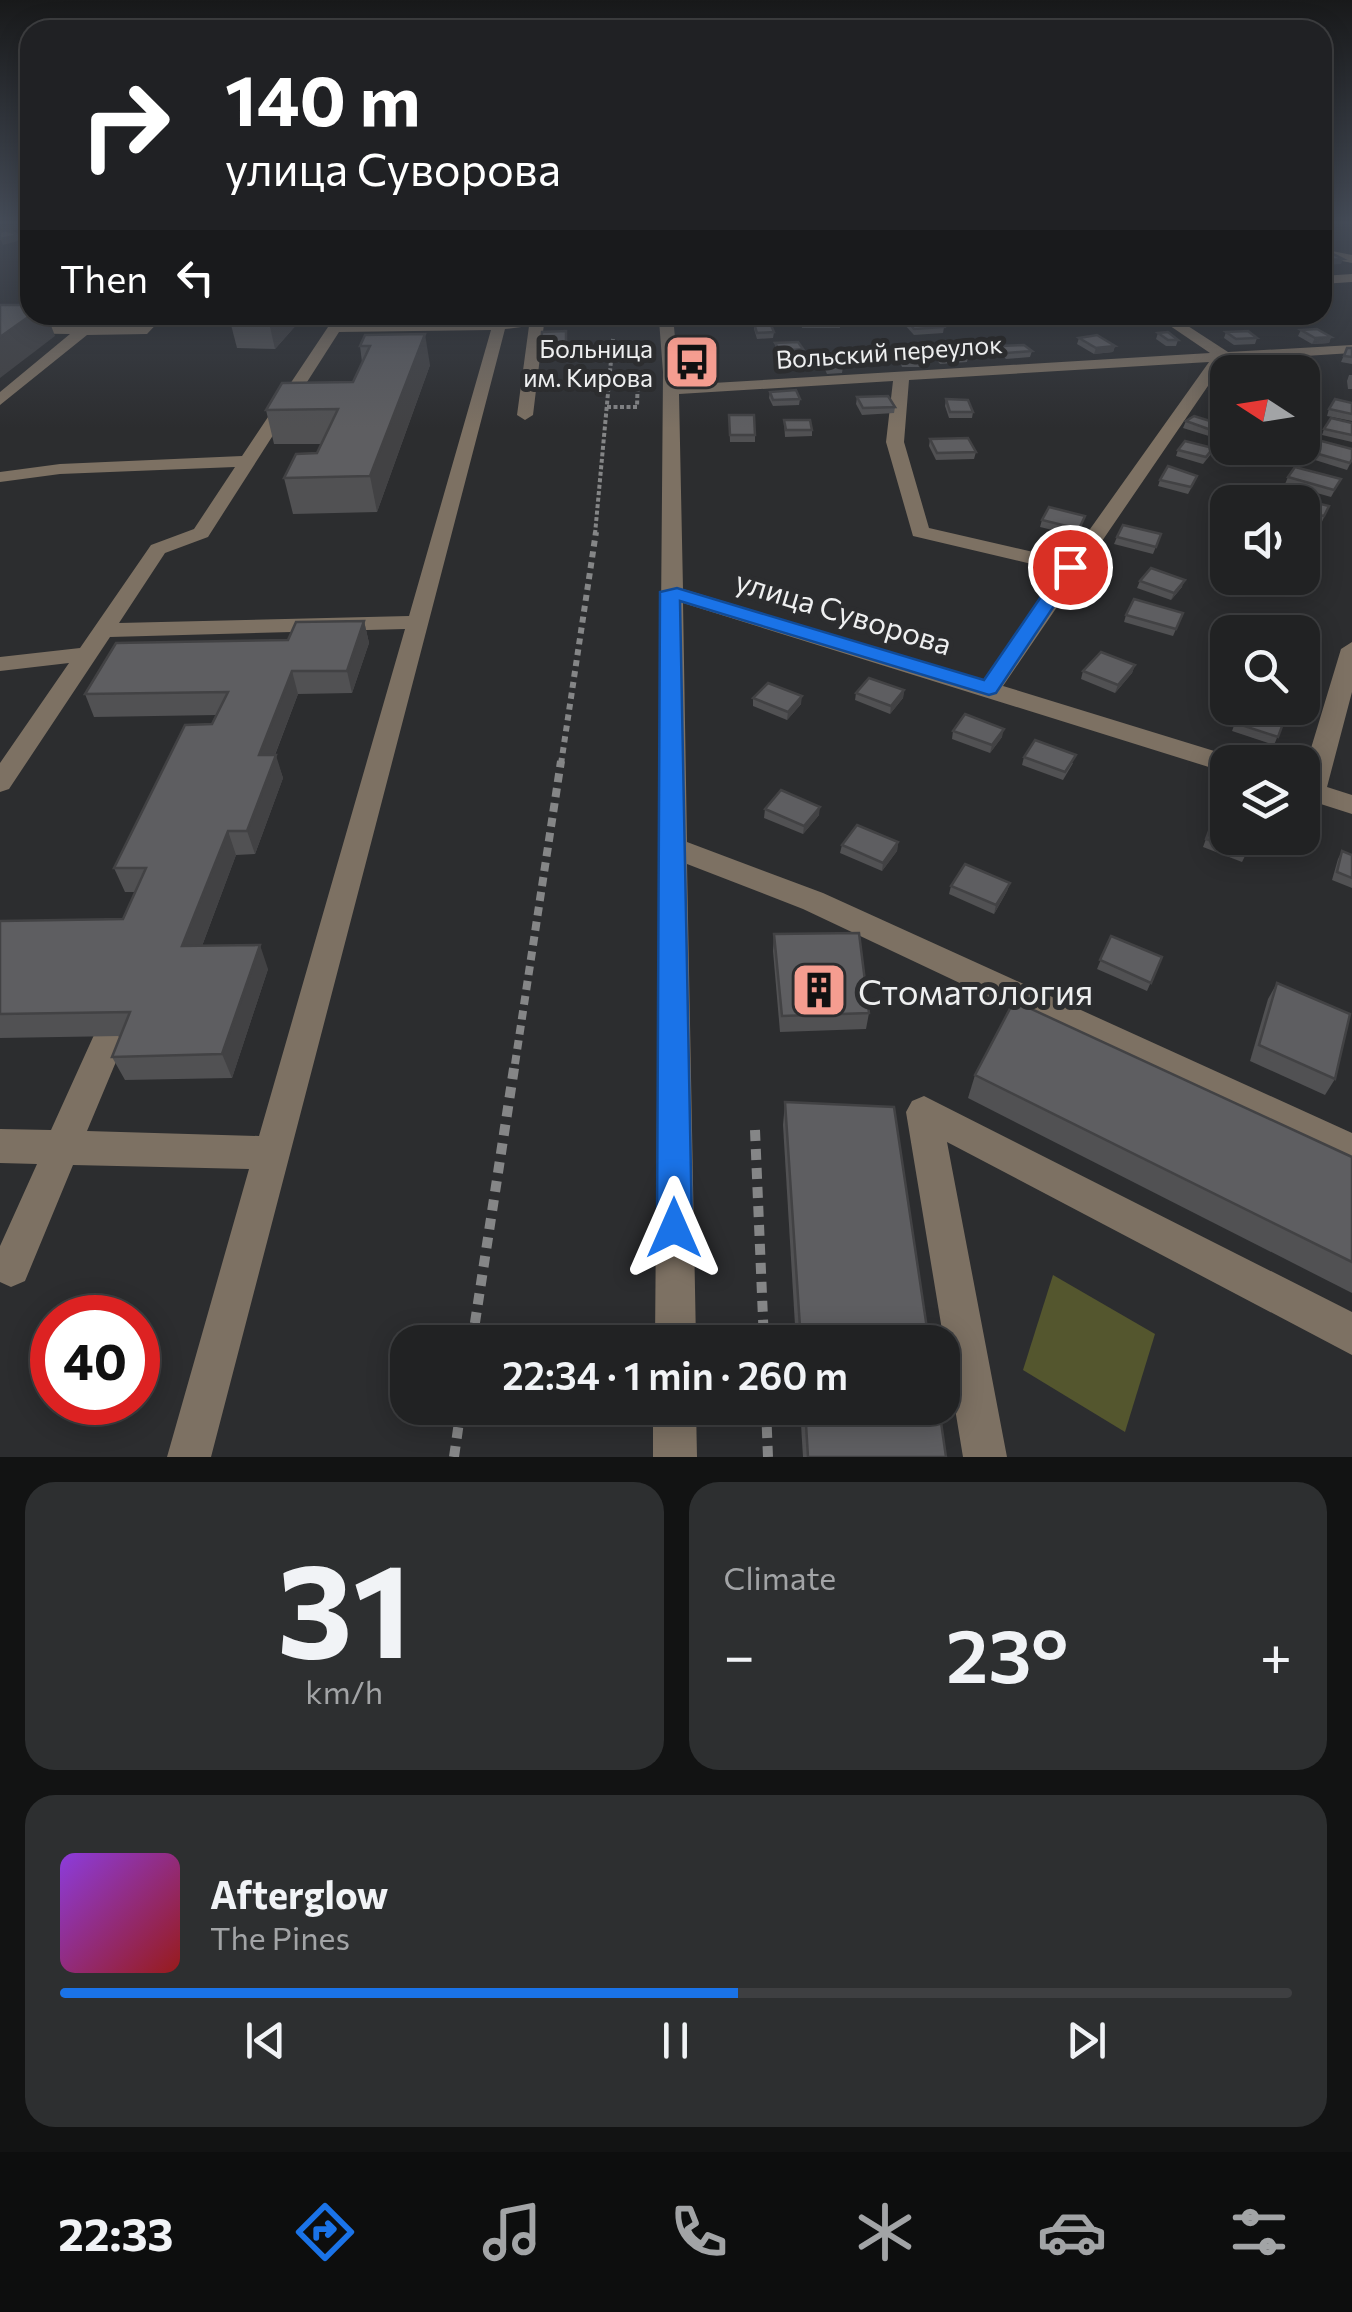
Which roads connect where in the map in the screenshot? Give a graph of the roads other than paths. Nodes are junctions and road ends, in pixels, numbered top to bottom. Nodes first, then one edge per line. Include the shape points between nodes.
1 (148, 325) edge
2 (336, 325) edge
3 (458, 325) edge
4 (504, 325) edge
5 (536, 325) edge
6 (667, 325) edge
7 (1177, 325) edge
8 (498, 326) junction
9 (0, 329) edge
10 (84, 330) junction
11 (1352, 349) edge
12 (1222, 354) junction
13 (902, 374) junction
14 (670, 390) junction
15 (0, 400) edge
16 (525, 415) dead end
17 (245, 461) junction
18 (0, 477) edge
19 (1070, 567) junction
20 (670, 592) junction
21 (417, 622) junction
22 (104, 630) junction
23 (1352, 649) edge
24 (87, 654) junction
25 (0, 664) edge
26 (989, 688) junction
27 (1320, 751) edge
28 (1210, 758) edge
29 (0, 783) edge
30 (1320, 793) edge
31 (1352, 804) edge
32 (674, 848) junction
33 (106, 1045) dead end
34 (0, 1146) edge
35 (62, 1148) junction
36 (1352, 1151) edge
37 (272, 1153) junction
38 (11, 1267) dead end
39 (675, 1325) edge
40 (1352, 1334) edge
41 (675, 1425) edge
42 (189, 1457) edge
43 (675, 1457) edge
44 (984, 1457) edge

1 - 10 street via 142,331
2 - 17 street
3 - 8 street
4 - 8 street
5 - 16 street
6 - 14 street
7 - 12 street
8 - 21 street
9 - 10 street
10 - 15 street
11 - 12 street, Вольский переулок
12 - 13 street, Вольский переулок
12 - 19 street
13 - 14 street, Вольский переулок
13 - 19 street via 896,442 920,532
14 - 20 street
17 - 18 street
17 - 22 street via 201,533 158,549
19 - 26 street
20 - 26 street, улица Суворова
20 - 32 street
21 - 22 street
21 - 37 street
22 - 24 street
23 - 27 street
24 - 25 street
24 - 29 street
26 - 28 street, улица Суворова
30 - 31 street
32 - 36 street via 813,901
32 - 39 street
33 - 35 street
34 - 35 street
35 - 37 street
35 - 38 street
37 - 42 street
40 - 44 street via 924,1112
41 - 43 street

